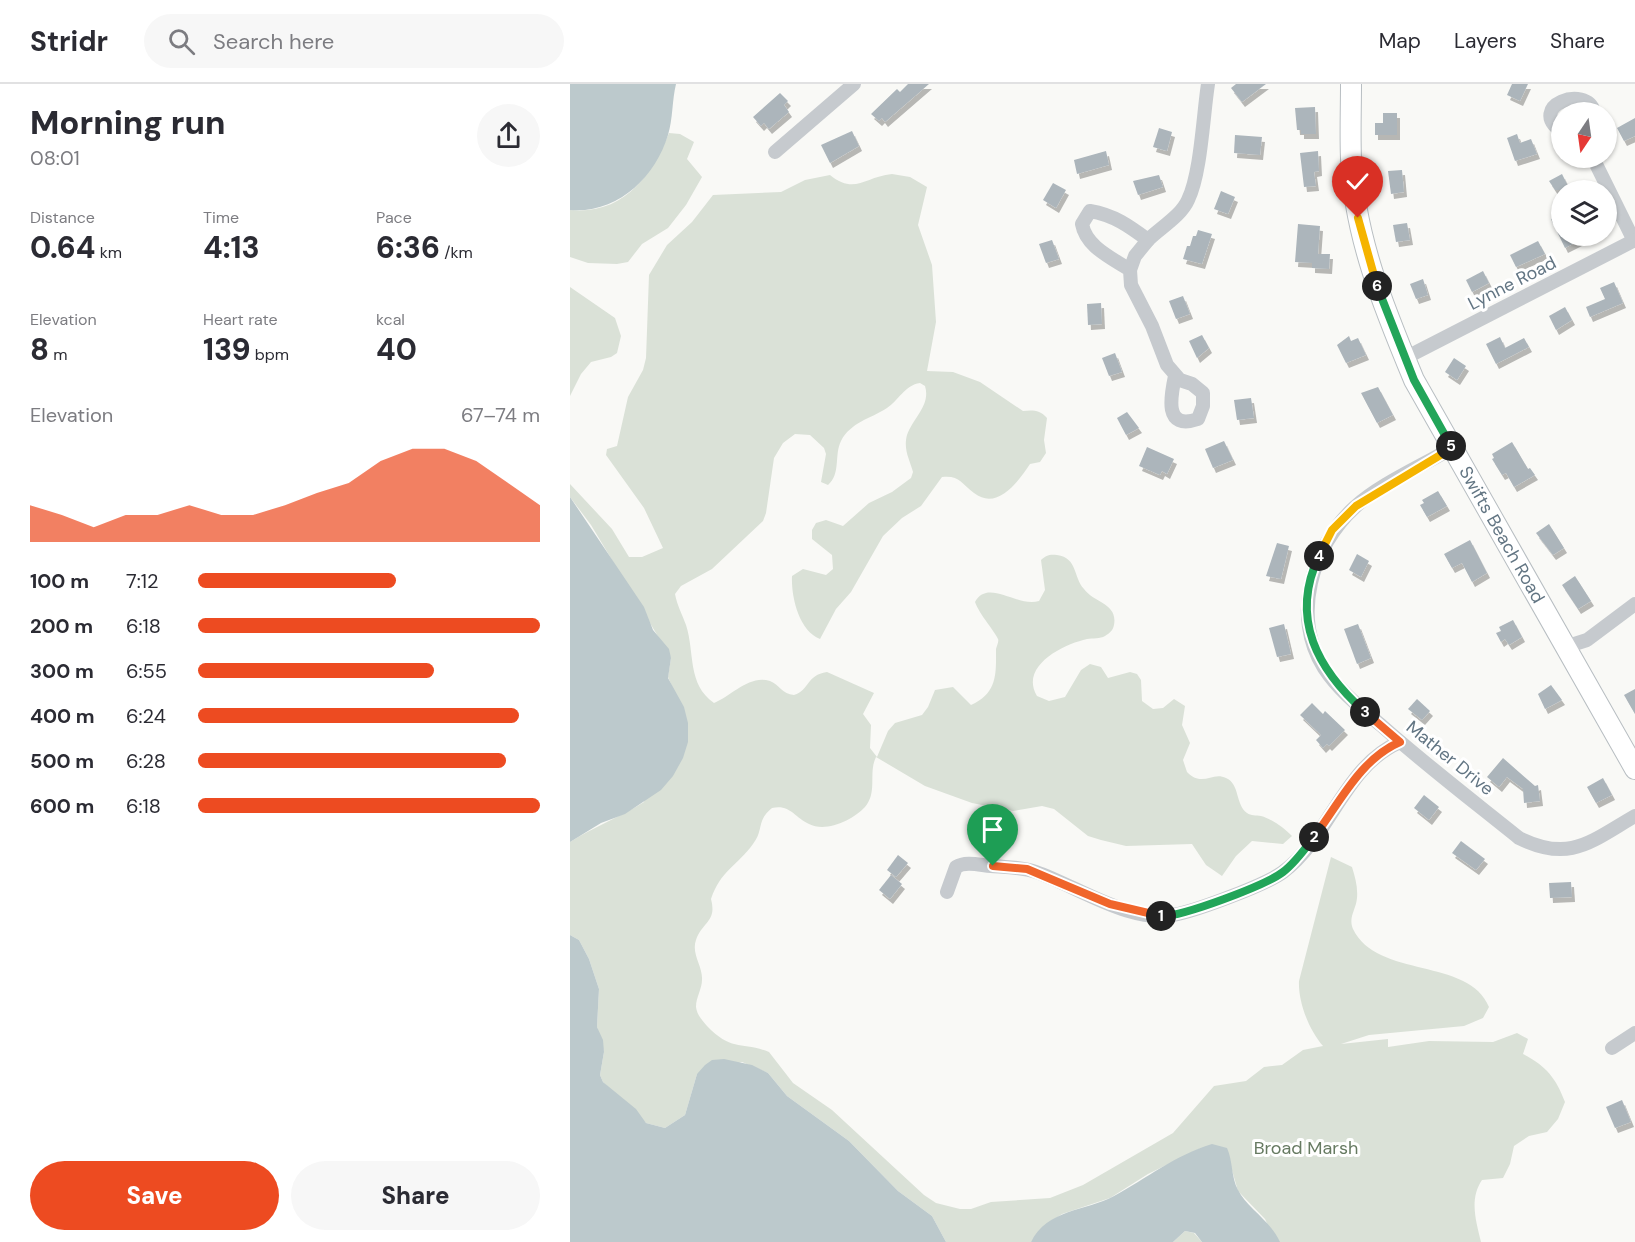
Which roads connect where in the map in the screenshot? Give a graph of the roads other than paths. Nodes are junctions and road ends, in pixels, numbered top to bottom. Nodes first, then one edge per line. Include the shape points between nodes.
1 (854, 84) edge
2 (1208, 84) edge
3 (1351, 84) edge
4 (1554, 102) edge
5 (1591, 102) edge
6 (775, 152) dead end
7 (1598, 168) edge
8 (1148, 240) junction
9 (1634, 240) edge
10 (1130, 270) junction
11 (1405, 358) junction
12 (1175, 376) dead end
13 (1452, 448) junction
14 (1635, 604) edge
15 (1565, 647) junction
16 (1400, 742) junction
17 (1635, 769) edge
18 (1635, 816) edge
19 (946, 892) dead end
20 (1635, 1033) edge
21 (1612, 1048) dead end

1 - 6 street
2 - 8 street via 1188,200
3 - 11 street, Swifts Beach Road via 1351,159 1358,218 1368,261
4 - 5 street via 1561,95 1577,92
7 - 9 street
8 - 10 street
8 - 10 street via 1115,217 1090,211 1084,217 1084,234 1092,244
9 - 11 street, Lynne Road
10 - 12 street via 1131,285
11 - 13 street, Swifts Beach Road
13 - 15 street, Swifts Beach Road
13 - 16 street, Mather Drive via 1356,506 1332,530 1317,562 1308,597 1310,635 1323,667 1340,690
14 - 15 street via 1587,640
15 - 17 street, Swifts Beach Road
16 - 18 street, Mather Drive via 1520,838 1542,849 1564,851 1584,844
16 - 19 street via 1366,766 1301,854 1282,872 1186,912 1169,916 1144,913 1110,904 1027,869 974,864 956,867
20 - 21 street

